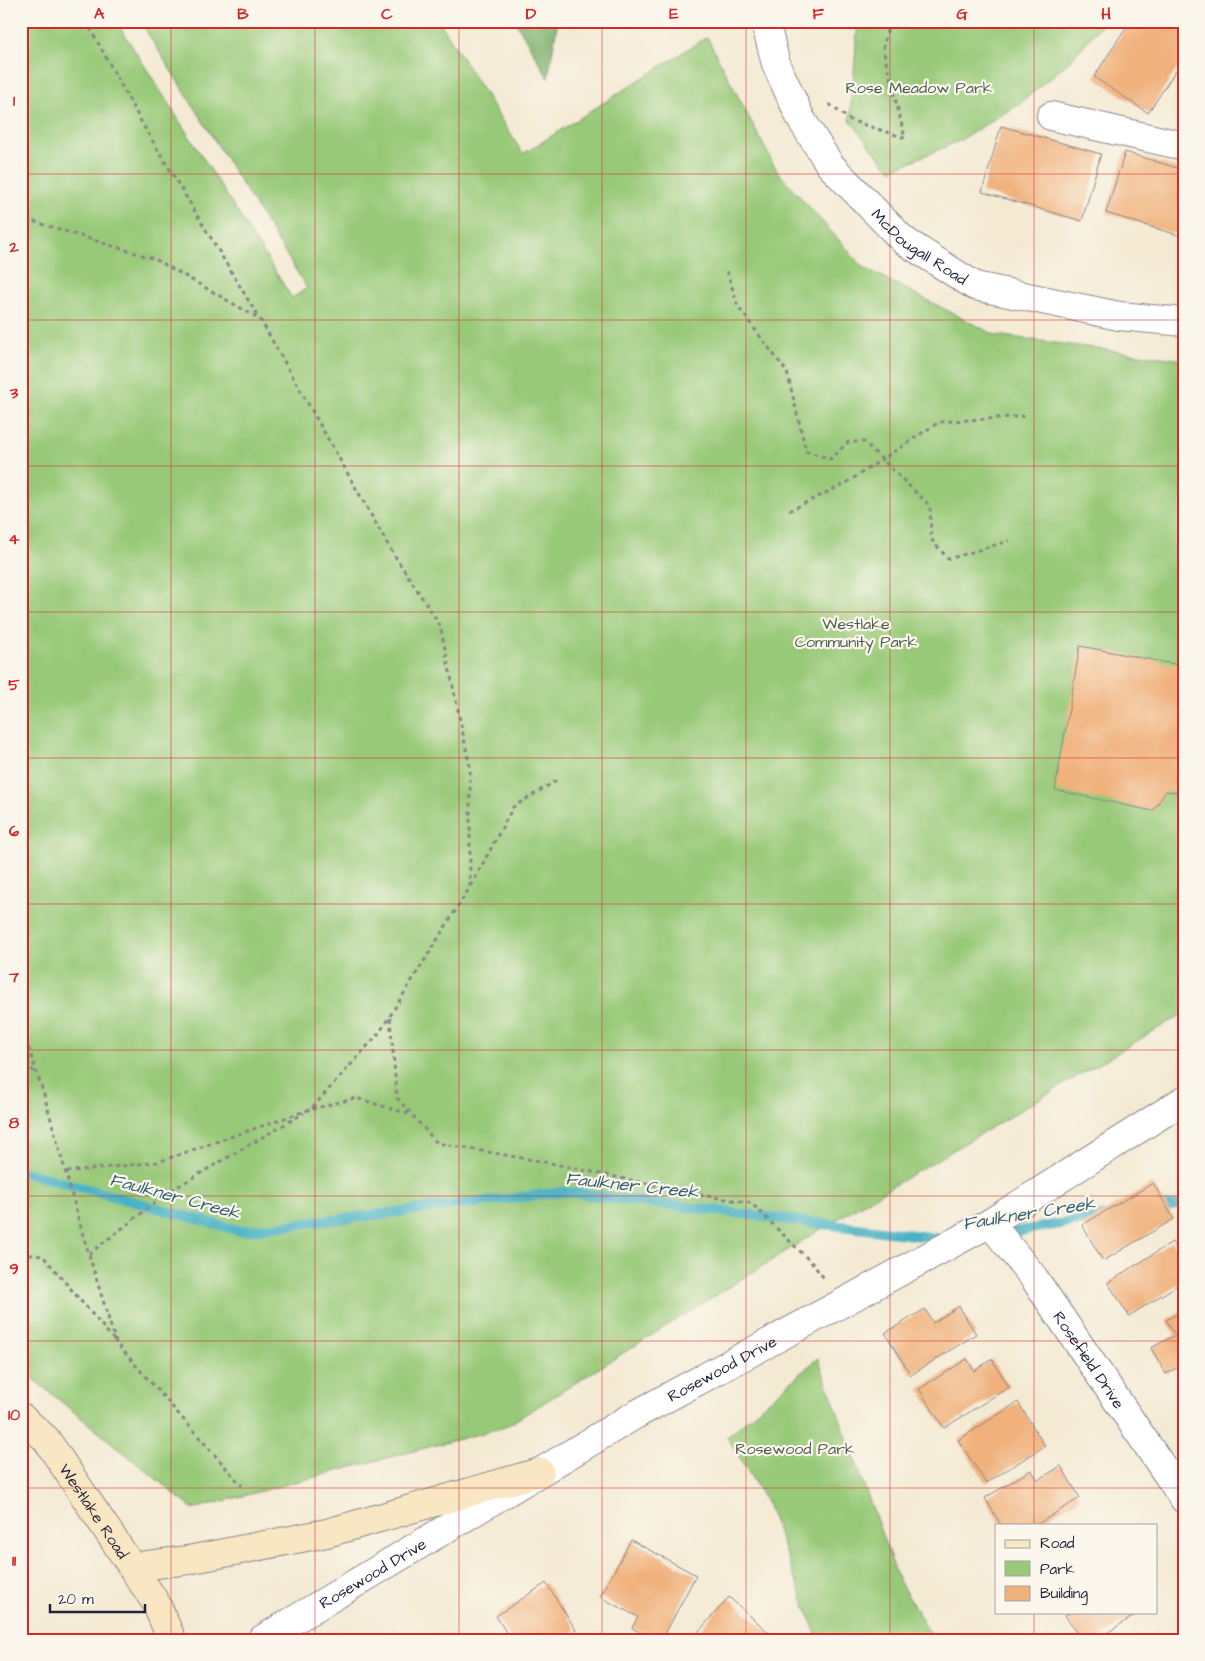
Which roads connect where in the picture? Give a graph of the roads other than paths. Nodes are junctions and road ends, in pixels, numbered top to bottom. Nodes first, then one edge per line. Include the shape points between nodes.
1 (765, 21) edge
2 (1051, 116) dead end
3 (1184, 146) edge
4 (1184, 322) edge
5 (1184, 1100) edge
6 (990, 1223) junction
7 (21, 1417) edge
8 (540, 1472) junction
9 (1184, 1499) edge
10 (132, 1567) junction
11 (315, 1607) junction
12 (172, 1640) edge
13 (261, 1640) edge
14 (286, 1640) edge

1 - 4 street, McDougall Road via 776,64 801,119 830,165 903,240 975,286 1119,316
2 - 3 street
5 - 6 street, Rosewood Drive
6 - 8 street, Rosewood Drive via 635,1415
6 - 9 street, Rosefield Drive via 1034,1278
7 - 10 main road, Westlake Road via 46,1439
8 - 10 main road via 327,1532 188,1560
8 - 11 street, Rosewood Drive
10 - 12 main road, Westlake Road via 156,1602
11 - 13 street, Rosewood Drive
11 - 14 street

